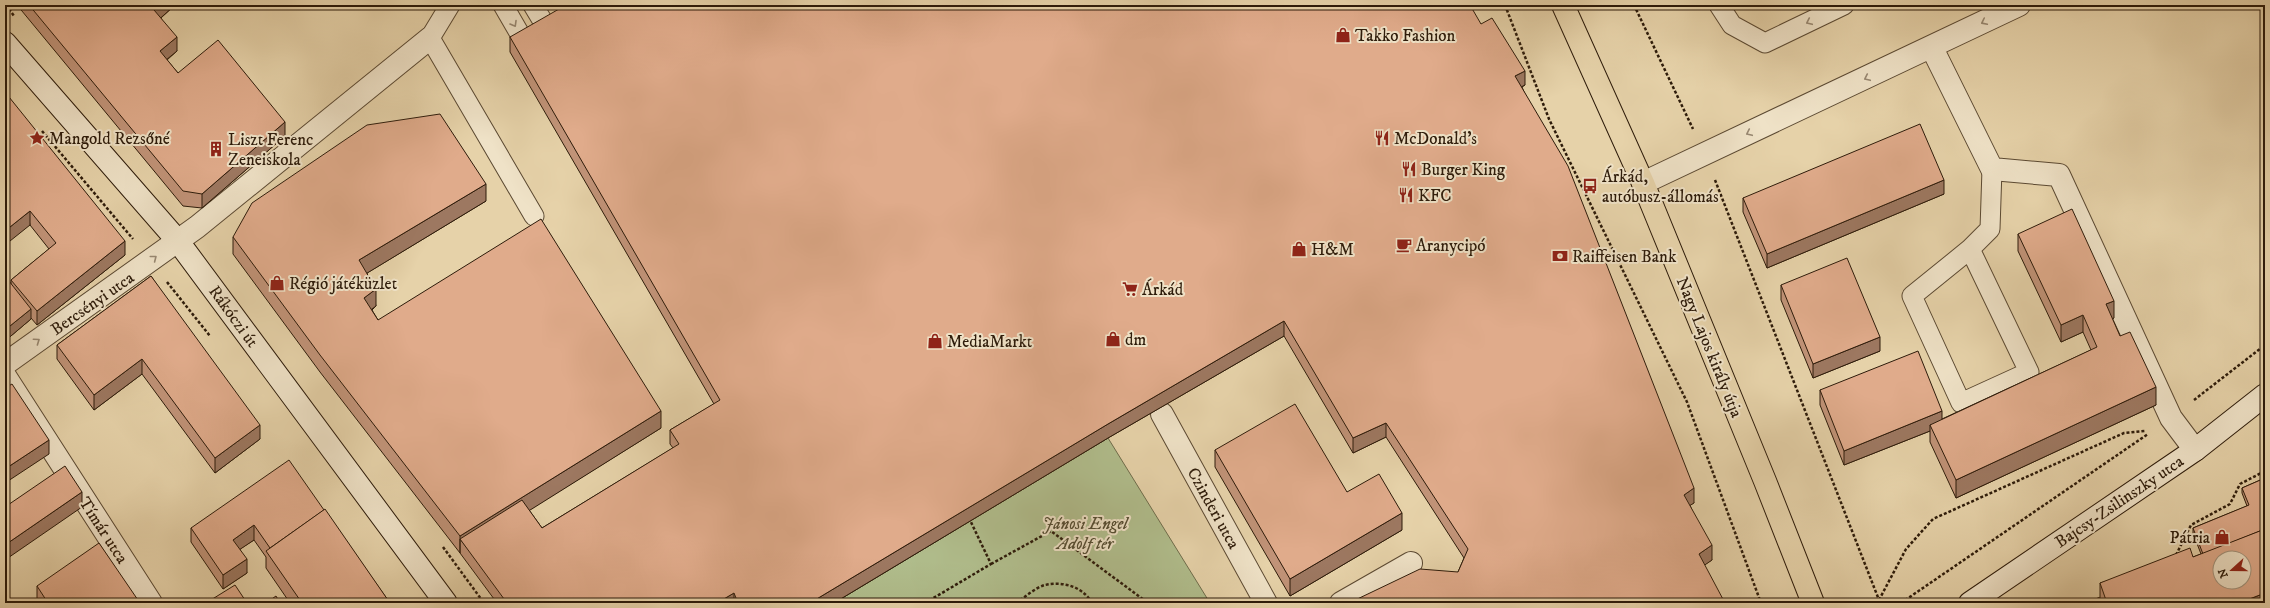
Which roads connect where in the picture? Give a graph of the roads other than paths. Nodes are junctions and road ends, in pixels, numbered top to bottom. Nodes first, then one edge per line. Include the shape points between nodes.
1 (450, 5) edge
2 (502, 5) edge
3 (533, 5) edge
4 (1563, 5) edge
5 (1719, 5) edge
6 (1844, 5) edge
7 (2020, 5) edge
8 (548, 30) edge
9 (430, 38) junction
10 (5, 43) edge
11 (525, 43) edge
12 (1932, 48) junction
13 (1992, 169) junction
14 (1643, 183) junction
15 (534, 216) dead end
16 (177, 240) junction
17 (1970, 249) junction
18 (5, 364) edge
19 (5, 376) edge
20 (2265, 395) edge
21 (1162, 414) edge
22 (2195, 450) junction
23 (1411, 563) dead end
24 (151, 603) edge
25 (446, 603) edge
26 (1266, 603) edge
27 (1341, 603) edge
28 (1813, 603) edge
29 (1970, 603) edge

1 - 9 lane
2 -> 11 lane
3 - 8 lane
4 - 14 main road, Nagy Lajos király útja
6 -> 5 lane via 1765,43 1732,25
7 -> 12 street
9 - 15 lane
9 - 16 street, Bercsényi utca
10 - 16 street, Rákóczi út
12 - 13 street
12 -> 14 street
13 - 17 lane via 1990,228
13 - 22 street via 2059,175 2171,418
14 - 28 main road, Nagy Lajos király útja
18 -> 16 street, Bercsényi utca
16 - 25 street, Rákóczi út
17 - 17 lane via 2029,372 1961,403 1912,296
19 - 24 street, Tímár utca
20 - 22 street, Bajcsy-Zsilinszky utca
21 - 26 street, Czinderi utca
22 - 29 street, Bajcsy-Zsilinszky utca
23 - 27 street

